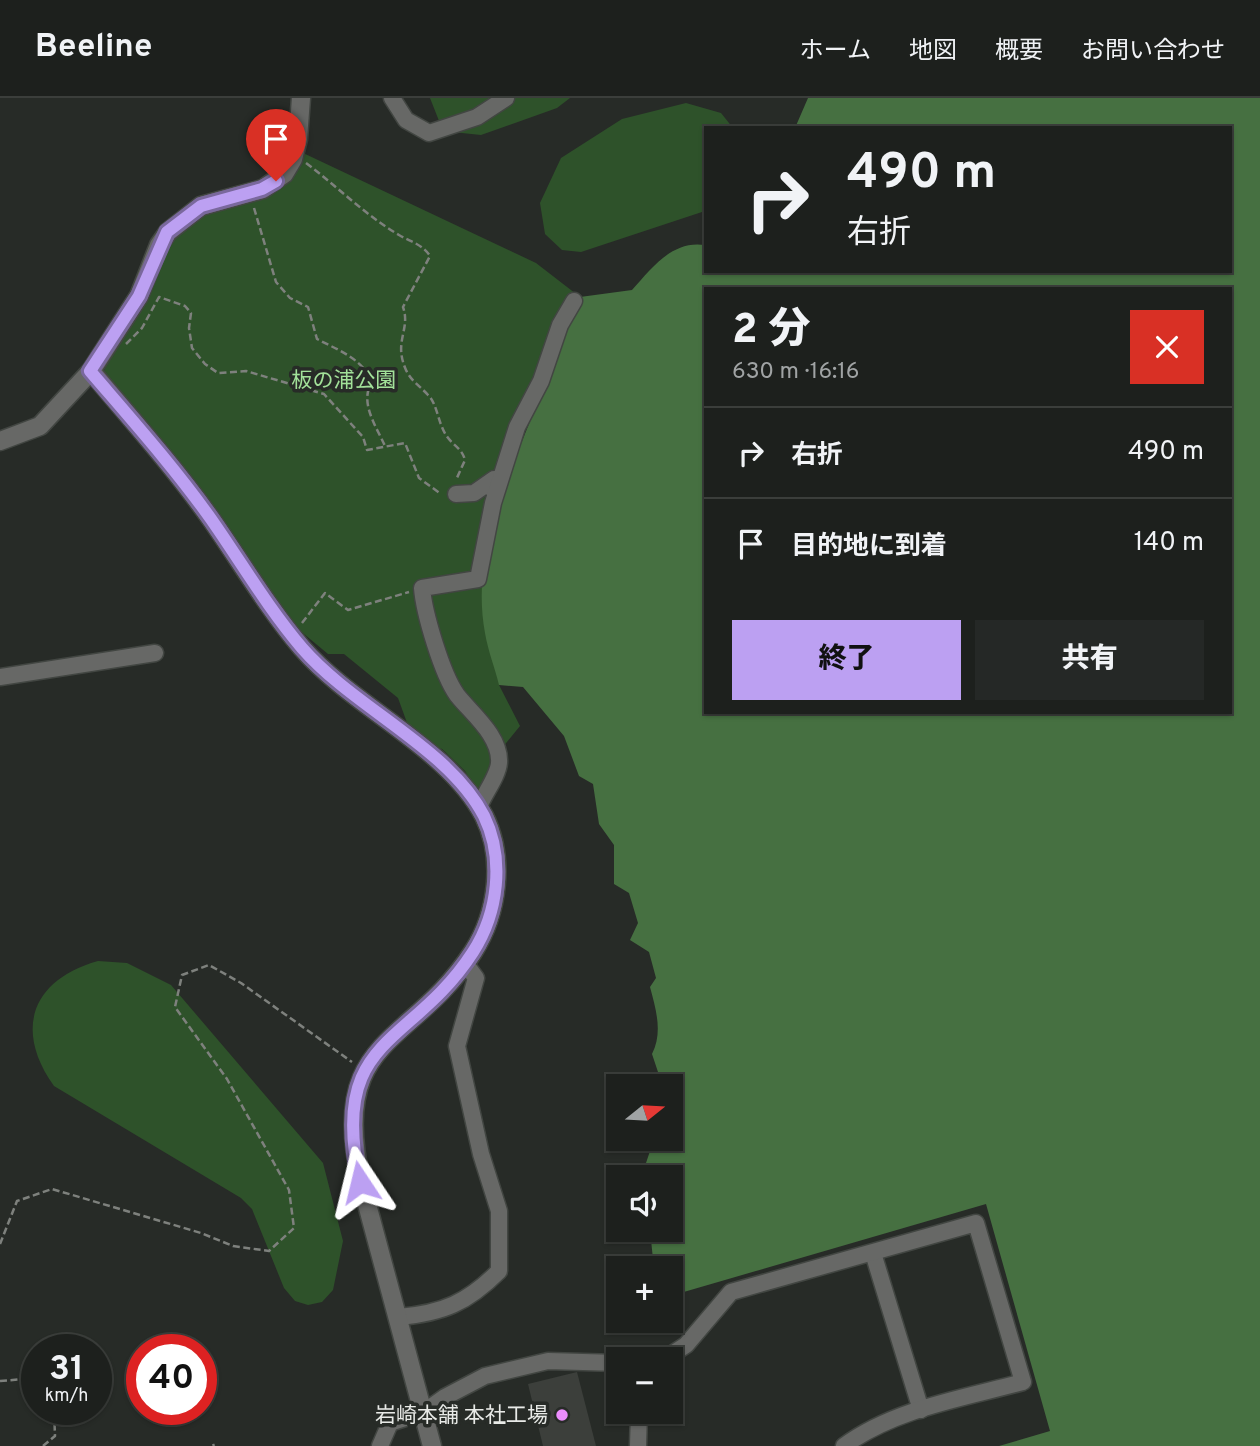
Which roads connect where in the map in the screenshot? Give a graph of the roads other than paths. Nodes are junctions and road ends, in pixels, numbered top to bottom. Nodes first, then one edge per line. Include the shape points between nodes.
1 (301, 98) edge
2 (392, 98) edge
3 (506, 98) edge
4 (574, 301) dead end
5 (90, 371) junction
6 (0, 441) edge
7 (456, 494) road end
8 (493, 503) junction
9 (155, 653) dead end
10 (0, 677) edge
11 (479, 807) junction
12 (465, 963) junction
13 (873, 1253) junction
14 (399, 1317) junction
15 (683, 1347) edge
16 (606, 1363) edge
17 (921, 1410) junction
18 (424, 1412) junction
19 (639, 1424) edge
20 (640, 1445) edge
21 (380, 1446) edge
22 (432, 1446) edge
23 (844, 1446) edge

1 - 5 street via 293,159 284,174 262,189 201,206 167,232 139,296
2 - 3 street via 406,120 429,133 477,117
4 - 8 street via 517,427
5 - 6 street via 40,426
5 - 11 street via 176,471 292,636 349,694 453,774
7 - 8 street via 474,493 494,479
8 - 11 street via 478,579 422,588 423,608 452,684 496,749 499,763
9 - 10 street
11 - 12 street via 492,836 496,889 492,914
12 - 14 street via 386,1040 358,1082 355,1155
12 - 14 street via 476,978 457,1046 499,1211 499,1271 481,1289 436,1314
13 - 15 street via 731,1292
13 - 17 street
13 - 17 street via 976,1223 1023,1381
14 - 18 street
16 - 18 street via 548,1361 506,1370 475,1381
17 - 23 street via 859,1435
18 - 21 street via 390,1423
18 - 22 street
19 - 20 street

